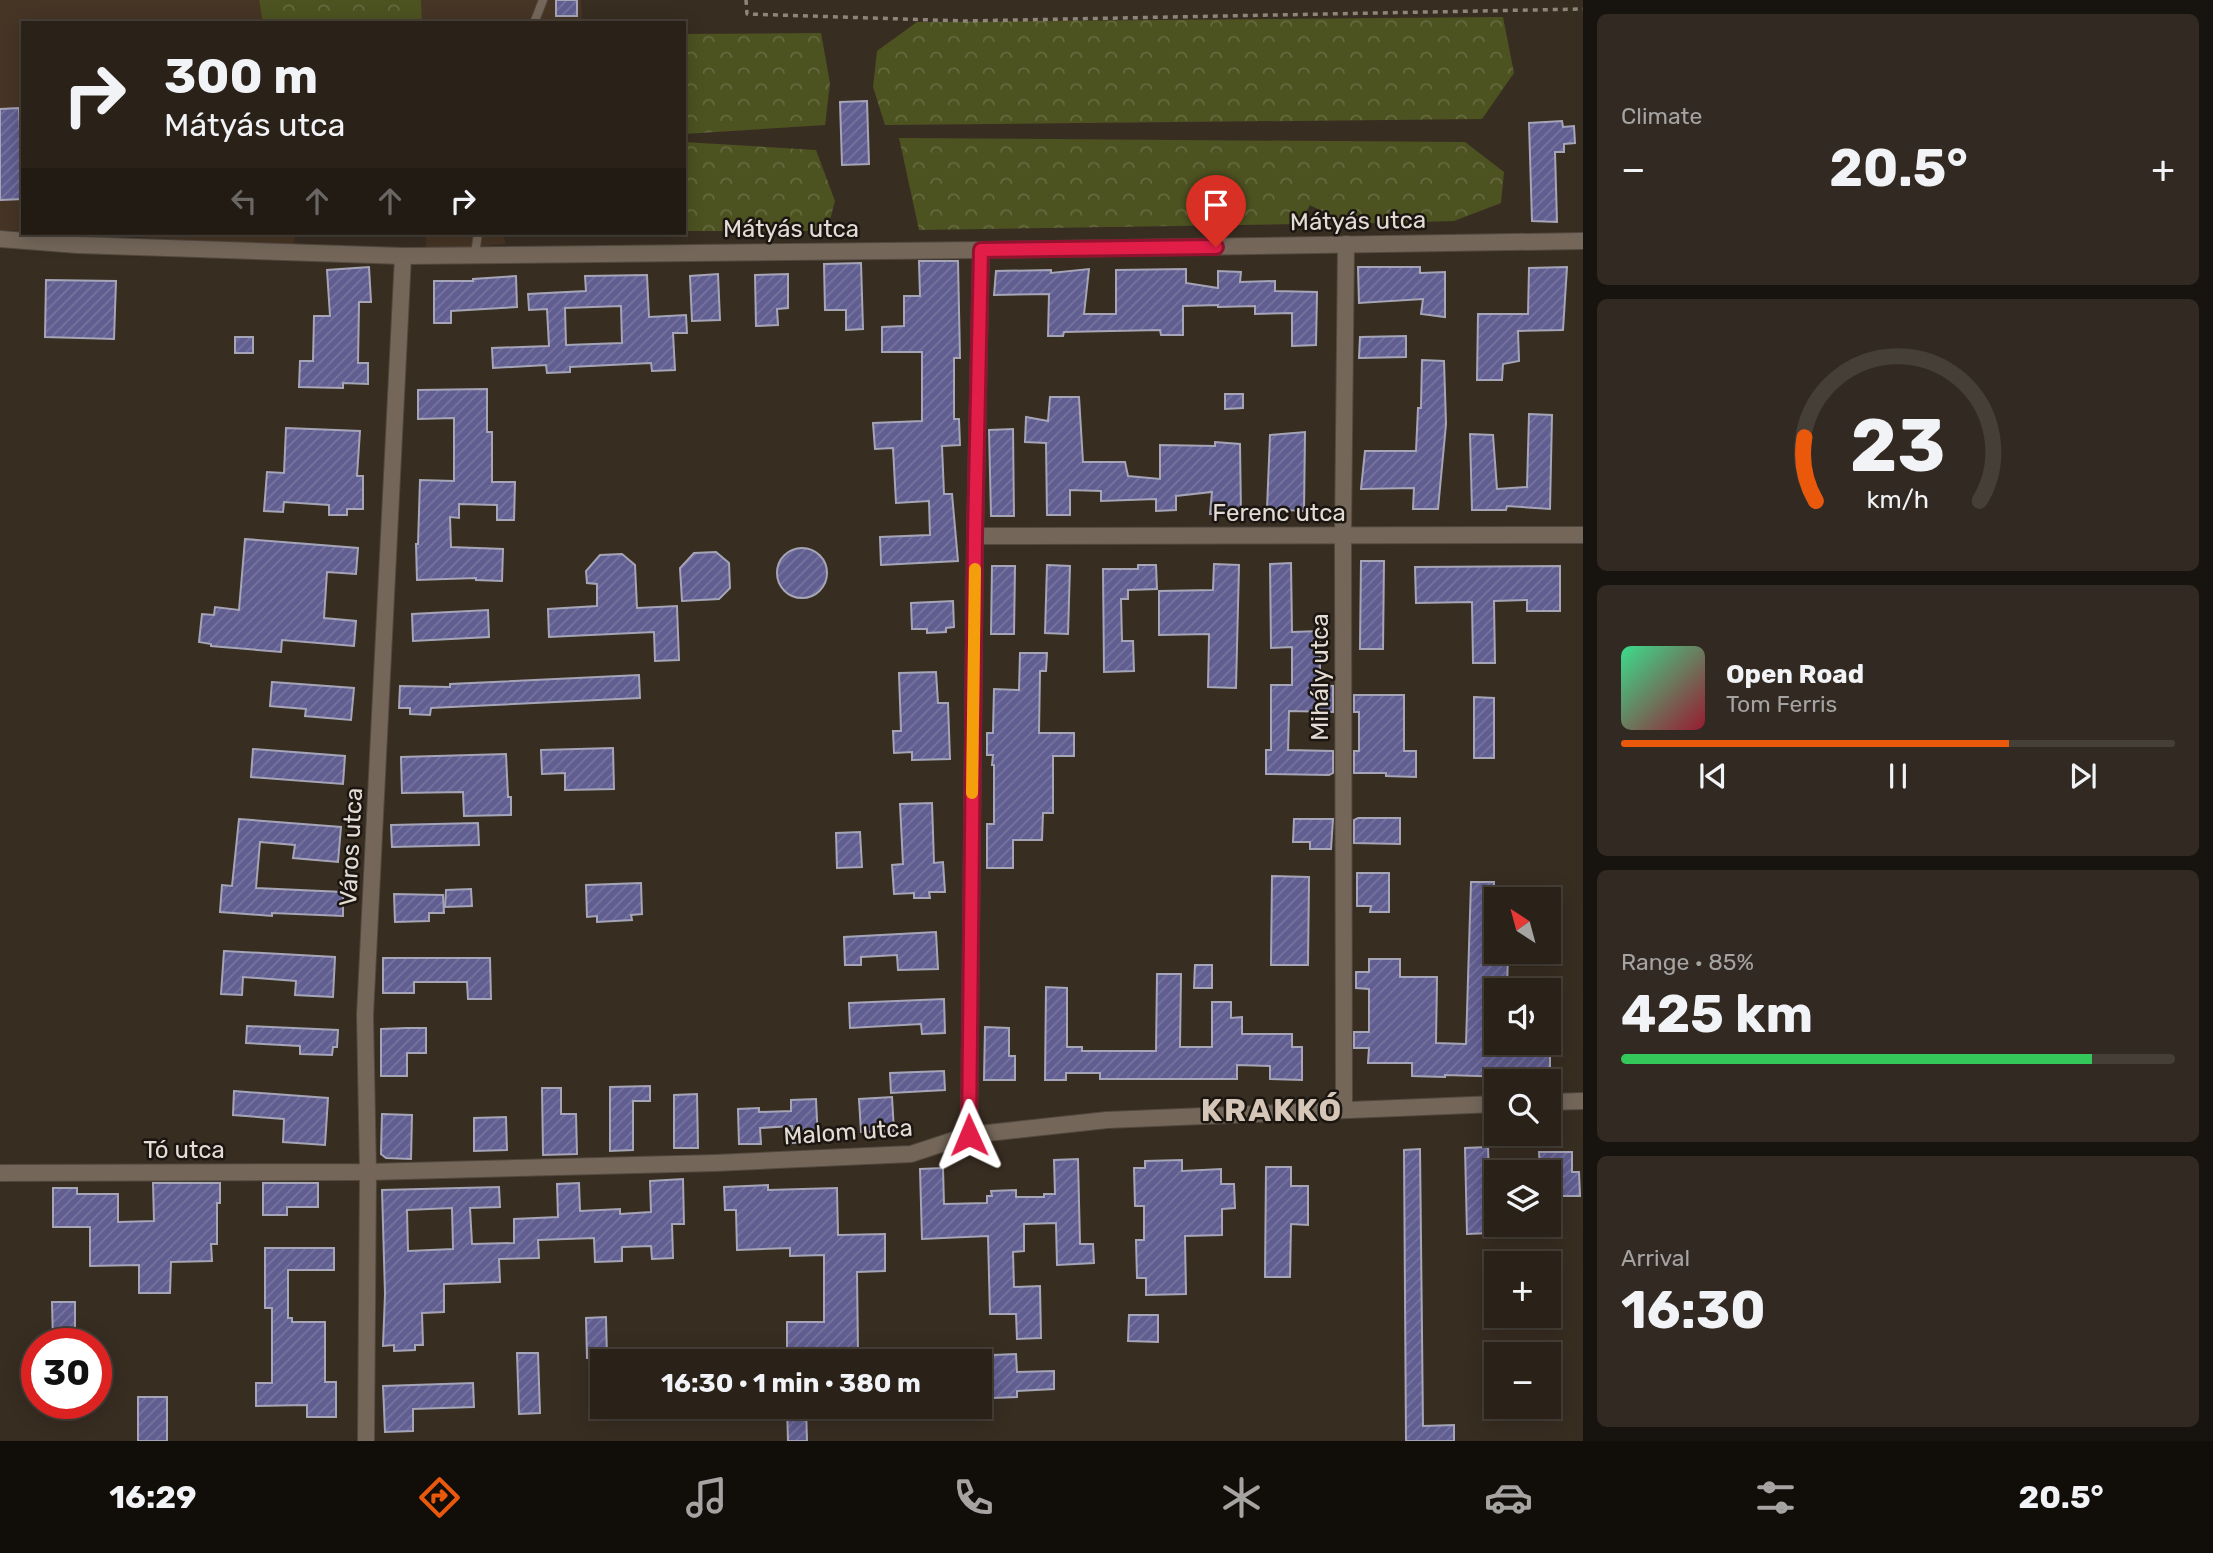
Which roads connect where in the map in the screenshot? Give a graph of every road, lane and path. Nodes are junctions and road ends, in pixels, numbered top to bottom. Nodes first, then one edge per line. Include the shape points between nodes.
1 (542, 0) edge
2 (746, 0) edge
3 (1583, 9) edge
4 (535, 21) edge
5 (478, 235) edge
6 (0, 239) edge
7 (1583, 241) edge
8 (1346, 244) junction
9 (981, 250) junction
10 (475, 254) junction
11 (403, 256) junction
12 (1583, 535) edge
13 (975, 536) junction
14 (1343, 536) junction
15 (1583, 1101) edge
16 (1561, 1102) edge
17 (1484, 1104) edge
18 (1344, 1110) junction
19 (969, 1135) junction
20 (368, 1172) junction
21 (0, 1173) edge
22 (366, 1441) edge

1 - 4 lane
2 - 3 path via 747,14 965,21
5 - 10 lane
6 - 11 street, Mátyás utca
7 - 8 street, Mátyás utca
8 - 9 street, Mátyás utca
8 - 14 street, Mihály utca
9 - 10 street, Mátyás utca
9 - 13 street
10 - 11 street, Mátyás utca
11 - 20 street, Város utca via 365,1015
12 - 14 street, Ferenc utca
13 - 14 street, Ferenc utca
13 - 19 street
14 - 18 street, Mihály utca
15 - 16 street
17 - 18 street, Malom utca
18 - 19 street, Malom utca via 1107,1120
19 - 20 street, Malom utca via 911,1154
20 - 21 street, Tó utca
20 - 22 street, Város utca

